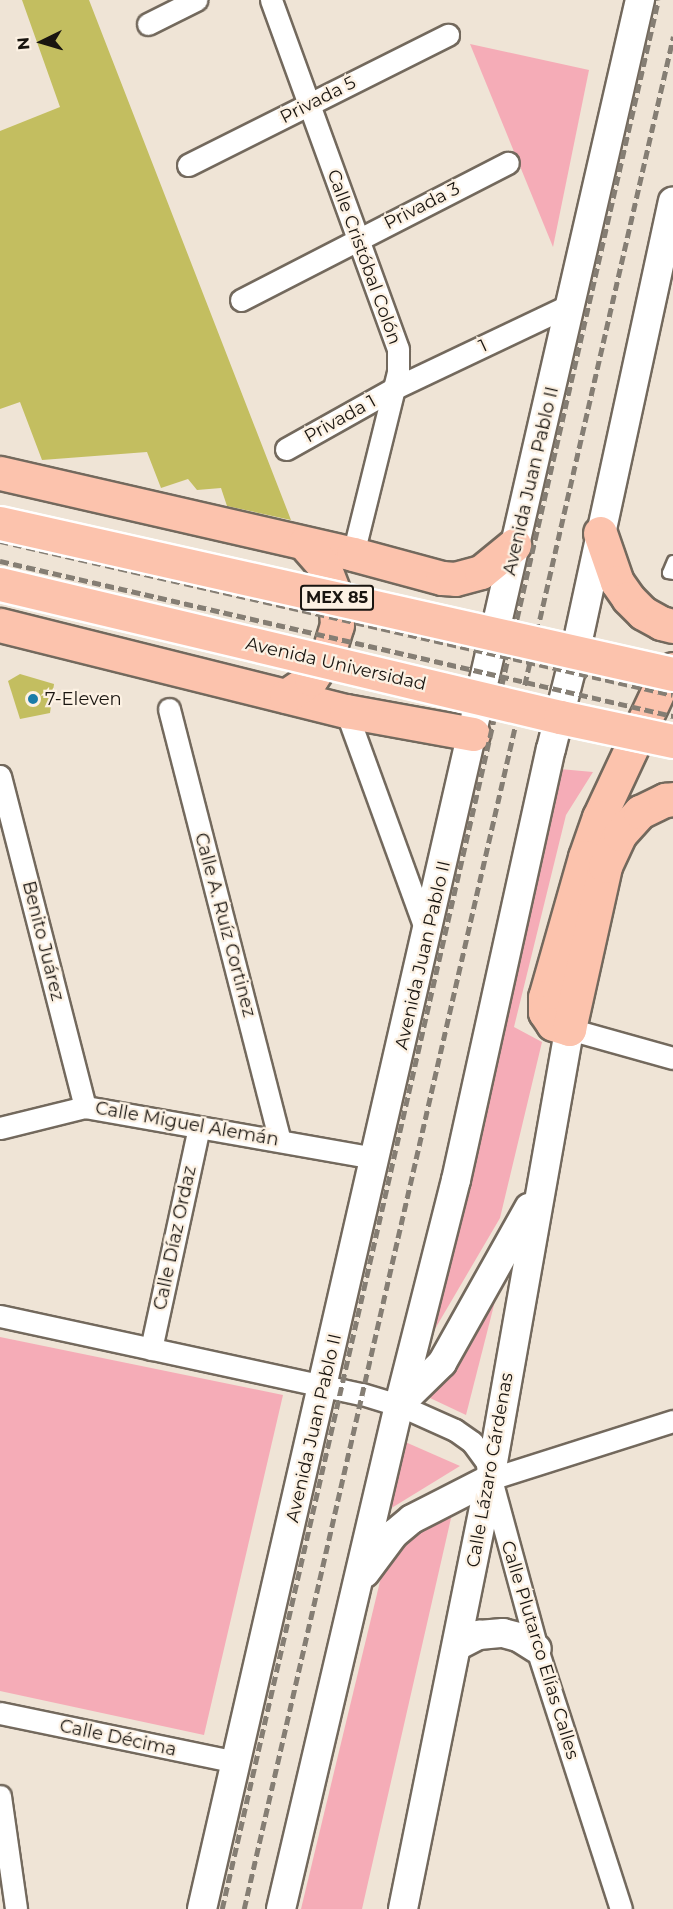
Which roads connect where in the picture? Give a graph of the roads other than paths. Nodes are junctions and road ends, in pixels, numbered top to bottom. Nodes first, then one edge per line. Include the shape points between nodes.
1 (196, 0) edge
2 (271, 0) edge
3 (640, 0) edge
4 (148, 24) dead end
5 (448, 35) dead end
6 (310, 104) junction
7 (508, 163) dead end
8 (188, 165) dead end
9 (673, 202) edge
10 (358, 239) junction
11 (665, 269) edge
12 (241, 300) dead end
13 (573, 304) junction
14 (393, 389) junction
15 (286, 449) dead end
16 (0, 473) edge
17 (0, 523) edge
18 (600, 533) junction
19 (304, 543) junction
20 (514, 545) junction
21 (353, 554) junction
22 (673, 561) edge
23 (673, 574) edge
24 (0, 584) edge
25 (0, 625) edge
26 (673, 626) edge
27 (673, 669) edge
28 (673, 675) edge
29 (286, 696) junction
30 (169, 709) dead end
31 (346, 711) junction
32 (473, 734) junction
33 (673, 741) edge
34 (0, 776) edge
35 (673, 799) edge
36 (428, 935) junction
37 (569, 1029) junction
38 (673, 1058) edge
39 (85, 1107) junction
40 (199, 1127) junction
41 (0, 1128) edge
42 (280, 1140) junction
43 (374, 1158) junction
44 (539, 1189) junction
45 (0, 1316) edge
46 (151, 1350) junction
47 (324, 1385) junction
48 (399, 1404) junction
49 (673, 1421) edge
50 (490, 1479) junction
51 (357, 1583) junction
52 (457, 1647) junction
53 (537, 1649) junction
54 (0, 1713) edge
55 (236, 1762) junction
56 (0, 1796) edge
57 (16, 1909) edge
58 (202, 1909) edge
59 (281, 1909) edge
60 (403, 1909) edge
61 (621, 1909) edge

1 - 4 street
2 - 6 street, Calle Cristóbal Colón
3 - 13 street, Avenida Juan Pablo II
5 - 6 street, Privada 5
6 - 8 street, Privada 5
6 - 10 street, Calle Cristóbal Colón
7 - 10 street, Privada 3
9 - 11 street
10 - 12 street, Privada 3
10 - 14 street, Calle Cristóbal Colón via 398,349
11 - 18 street
13 - 14 street, 1
13 - 20 street, Avenida Juan Pablo II
14 - 15 street, Privada 1
14 - 21 street, Calle Cristóbal Colón
16 - 19 highway
17 - 28 highway, MEX 85, bridge
18 - 26 highway via 617,582 628,598 644,613
18 - 48 street via 456,1180
19 - 21 highway
19 - 29 highway via 324,566 335,595 337,625 328,654 311,679
20 - 21 highway via 482,572 455,579
20 - 32 street, Avenida Juan Pablo II
22 - 23 lane via 668,573
24 - 33 highway, Avenida Universidad, bridge
25 - 29 highway
27 - 37 highway via 660,687 614,784 582,868 544,1007 553,1024
29 - 31 highway
30 - 42 street, Calle A. Ruíz Cortinez
31 - 32 highway
31 - 36 street
32 - 36 street, Avenida Juan Pablo II
34 - 39 street, Benito Juárez
35 - 37 highway via 640,812 620,834 605,866
36 - 43 street, Avenida Juan Pablo II
37 - 38 street
37 - 44 street, Calle Lázaro Cárdenas
39 - 40 street, Calle Miguel Alemán
39 - 41 street, Calle Miguel Alemán
40 - 42 street, Calle Miguel Alemán
40 - 46 street, Calle Díaz Ordaz
42 - 43 street, Calle Miguel Alemán
43 - 47 street, Avenida Juan Pablo II
44 - 48 street via 442,1364
44 - 50 street, Calle Lázaro Cárdenas
45 - 46 street, Calle Plutarco Elías Calles
46 - 47 street, Calle Plutarco Elías Calles
47 - 48 street, Calle Plutarco Elías Calles
47 - 55 street, Avenida Juan Pablo II
48 - 50 street, Calle Plutarco Elías Calles via 472,1442 486,1461
48 - 51 street
49 - 50 street
50 - 51 street via 412,1519 394,1534
50 - 52 street, Calle Lázaro Cárdenas
50 - 53 street, Calle Plutarco Elías Calles
51 - 59 street
52 - 53 street via 478,1635 502,1633 518,1637
52 - 60 street, Calle Lázaro Cárdenas
53 - 61 street, Calle Plutarco Elías Calles
54 - 55 street, Calle Décima
55 - 58 street, Avenida Juan Pablo II
56 - 57 street

